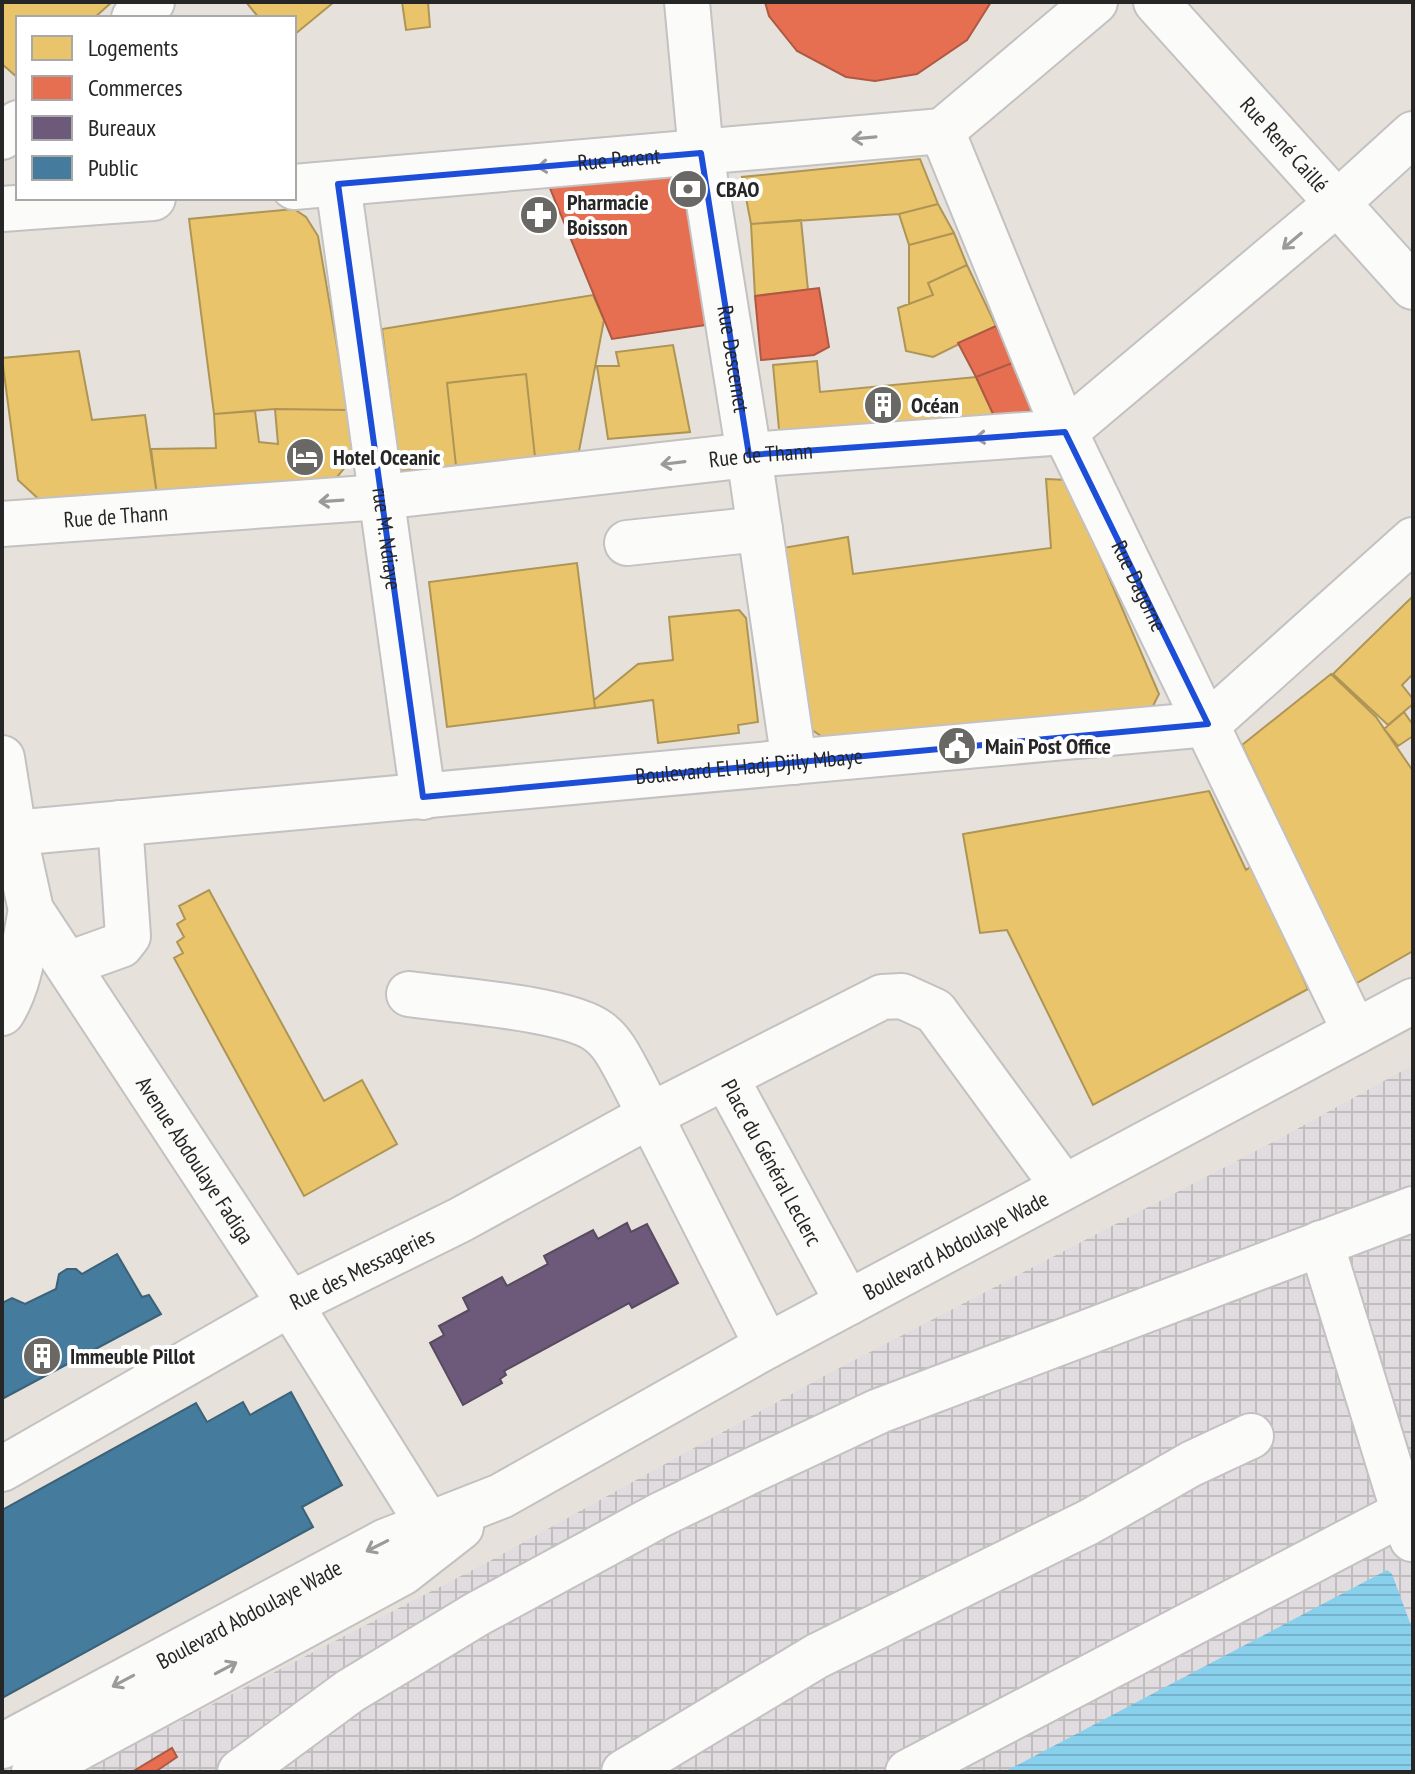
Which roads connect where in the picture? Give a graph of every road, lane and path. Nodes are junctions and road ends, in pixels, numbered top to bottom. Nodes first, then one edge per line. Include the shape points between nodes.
1 (152, 2) edge
2 (687, 2) edge
3 (1095, 2) edge
4 (1156, 2) edge
5 (136, 16) edge
6 (942, 131) junction
7 (1413, 134) edge
8 (701, 153) junction
9 (338, 184) junction
10 (296, 187) edge
11 (126, 200) edge
12 (1336, 204) junction
13 (2, 209) edge
14 (1413, 287) edge
15 (1065, 432) junction
16 (749, 455) junction
17 (381, 497) junction
18 (2, 524) edge
19 (760, 529) junction
20 (1413, 540) edge
21 (627, 543) dead end
22 (1208, 724) junction
23 (2, 758) edge
24 (794, 762) junction
25 (423, 797) junction
26 (120, 823) junction
27 (14, 833) junction
28 (31, 910) junction
29 (68, 964) junction
30 (409, 994) dead end
31 (1413, 1001) edge
32 (2, 1013) edge
33 (1355, 1032) junction
34 (726, 1078) junction
35 (649, 1116) junction
36 (1063, 1186) junction
37 (1413, 1209) edge
38 (1321, 1243) junction
39 (848, 1303) junction
40 (290, 1304) junction
41 (767, 1346) junction
42 (1251, 1436) dead end
43 (2, 1469) edge
44 (1408, 1527) edge
45 (435, 1534) junction
46 (2, 1746) edge
47 (34, 1772) edge
48 (240, 1772) edge
49 (624, 1772) edge
50 (908, 1772) edge

1 - 5 street
2 - 8 street, Rue Descemet
3 - 6 street
4 - 12 street, Rue René Caillé
6 -> 8 street, Rue Parent
6 - 15 street, Rue Dagorne
7 - 12 street
8 -> 9 street, Rue Parent
8 - 16 street, Rue Descemet
9 - 10 street, Rue Parent
9 - 17 street, rue M. Ndiaye
11 - 13 street
12 - 14 street, Rue René Caillé
12 -> 15 street
15 -> 16 street, Rue de Thann
15 - 22 street, Rue Dagorne
16 -> 17 street, Rue de Thann
16 - 19 street, Rue Descemet
17 -> 18 street, Rue de Thann
17 - 25 street, rue M. Ndiaye
19 - 21 street
19 - 24 street, Rue Descemet
20 - 22 street
22 - 24 street, Boulevard El Hadj Djily Mbaye
22 - 33 street, Rue Dagorne
23 - 27 street, Avenue Abdoulaye Fadiga
24 - 25 street, Boulevard El Hadj Djily Mbaye
25 - 26 street, Boulevard El Hadj Djily Mbaye
26 - 27 street, Boulevard El Hadj Djily Mbaye
26 - 29 street via 128,936 121,945
27 - 28 street, Avenue Abdoulaye Fadiga
28 - 29 street, Avenue Abdoulaye Fadiga
28 - 32 street via 16,982
29 - 40 street, Avenue Abdoulaye Fadiga
30 - 35 street via 541,1012 598,1031 615,1050
31 - 33 street, Boulevard Abdoulaye Wade
33 - 36 street, Boulevard Abdoulaye Wade
34 - 35 street, Rue des Messageries
34 - 36 street, Place du Général Leclerc via 882,997 902,996 935,1011
34 - 39 street, Place du Général Leclerc
35 - 40 street, Rue des Messageries via 460,1220
35 - 41 street
36 - 39 street, Boulevard Abdoulaye Wade
37 - 38 street
38 - 44 street
38 - 48 street via 879,1411 660,1515 477,1614 350,1691
39 - 41 street, Boulevard Abdoulaye Wade
40 - 43 street, Rue des Messageries
40 - 45 street, Avenue Abdoulaye Fadiga
41 - 45 street, Boulevard Abdoulaye Wade
42 - 49 street via 817,1656
44 - 50 street
45 -> 46 street, Boulevard Abdoulaye Wade via 386,1541
47 -> 45 street, Boulevard Abdoulaye Wade via 402,1573

